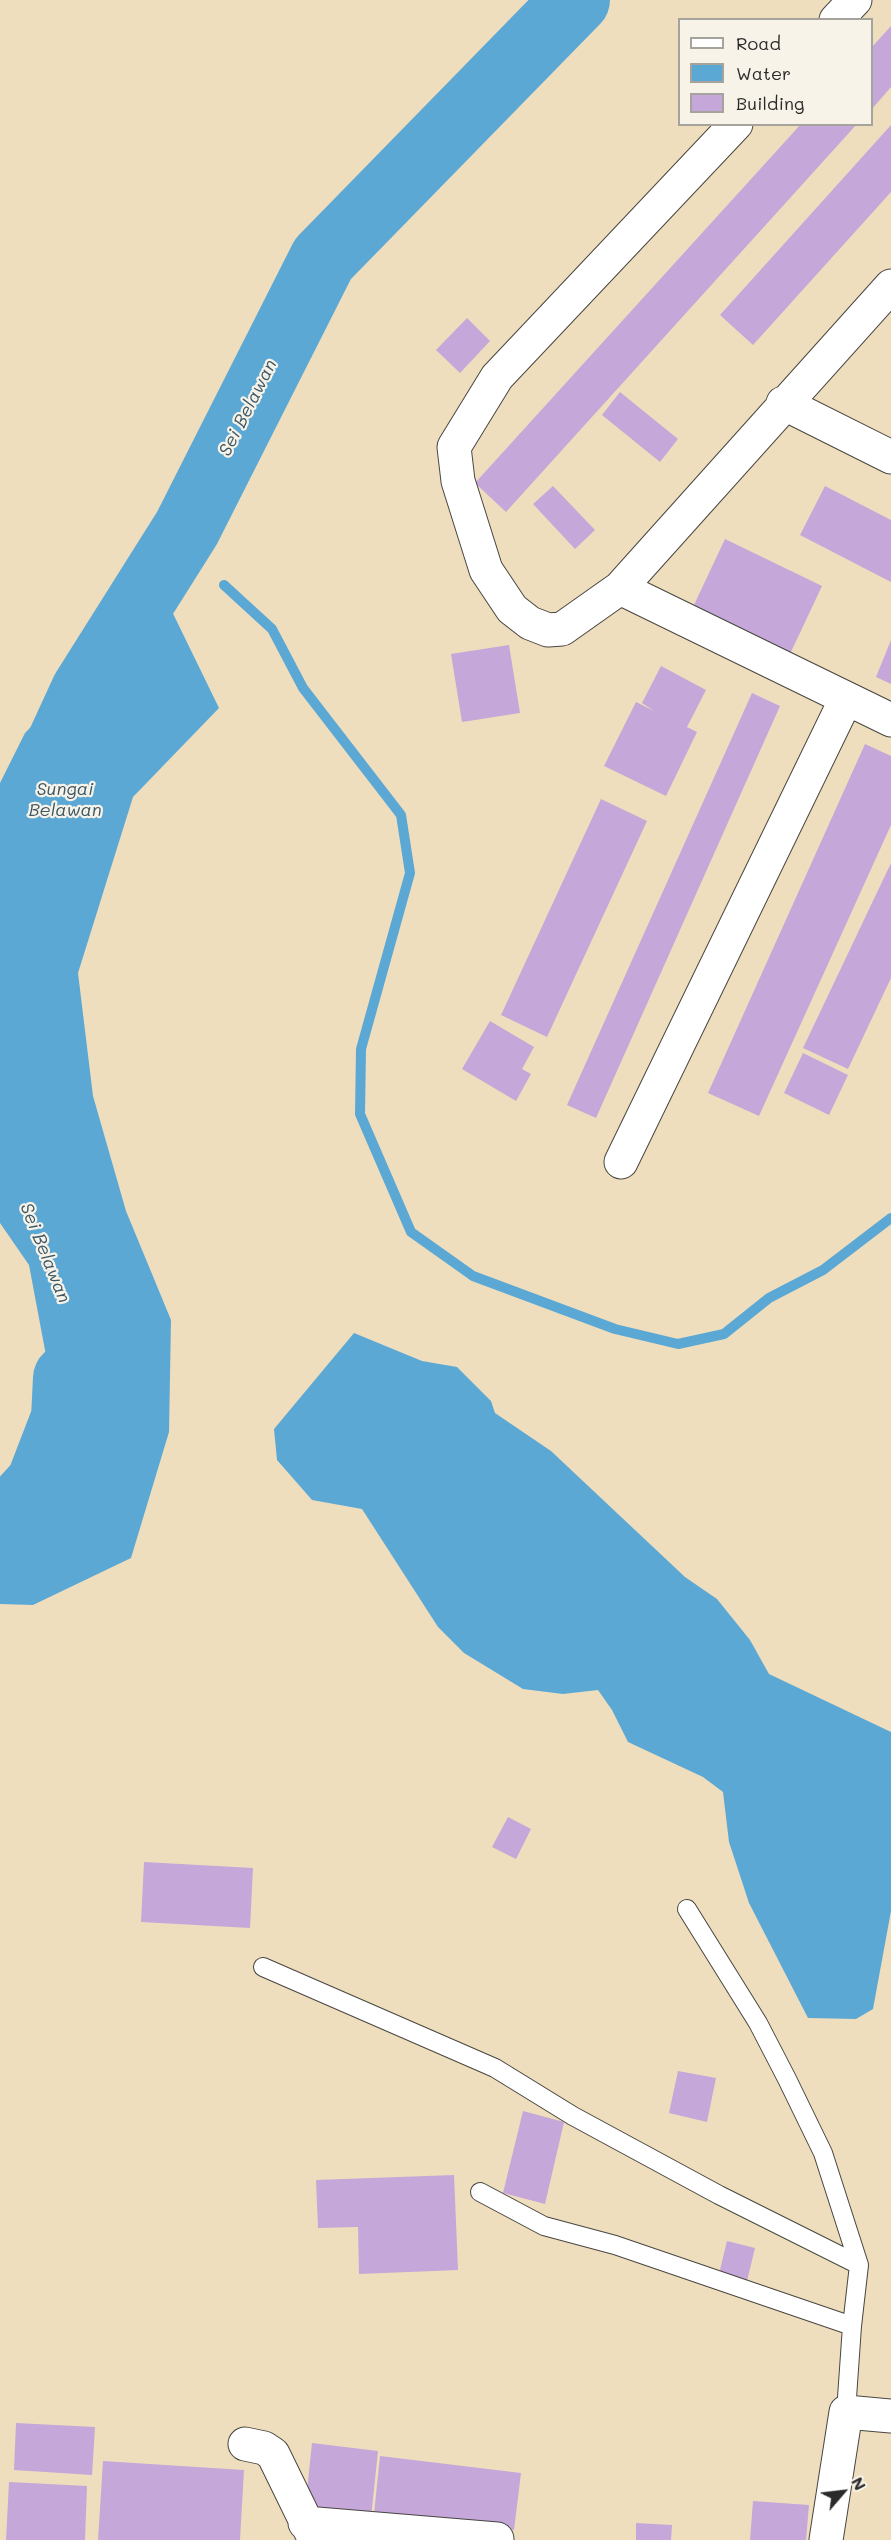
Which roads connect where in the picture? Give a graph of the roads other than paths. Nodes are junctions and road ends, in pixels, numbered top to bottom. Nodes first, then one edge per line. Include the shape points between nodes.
1 (855, 0) edge
2 (838, 18) edge
3 (734, 126) edge
4 (891, 286) edge
5 (783, 403) junction
6 (891, 457) edge
7 (620, 588) junction
8 (846, 699) junction
9 (891, 720) edge
10 (621, 1162) dead end
11 (687, 1909) dead end
12 (263, 1967) dead end
13 (480, 2192) dead end
14 (859, 2265) junction
15 (852, 2326) junction
16 (846, 2412) junction
17 (891, 2416) edge
18 (245, 2444) dead end
19 (310, 2531) edge
20 (497, 2539) edge
21 (826, 2540) edge

1 - 2 street
3 - 7 street via 497,377 454,447 458,481 486,570 512,609 530,623 548,630 562,628
4 - 5 street
5 - 6 street
5 - 7 street
7 - 8 street
8 - 9 street
8 - 10 street
11 - 14 lane via 758,2023 823,2153
12 - 14 lane via 495,2068 573,2116
13 - 15 lane via 544,2226 615,2245
14 - 15 lane
15 - 16 lane
16 - 17 street
16 - 21 street
18 - 19 street via 273,2454
19 - 20 street

